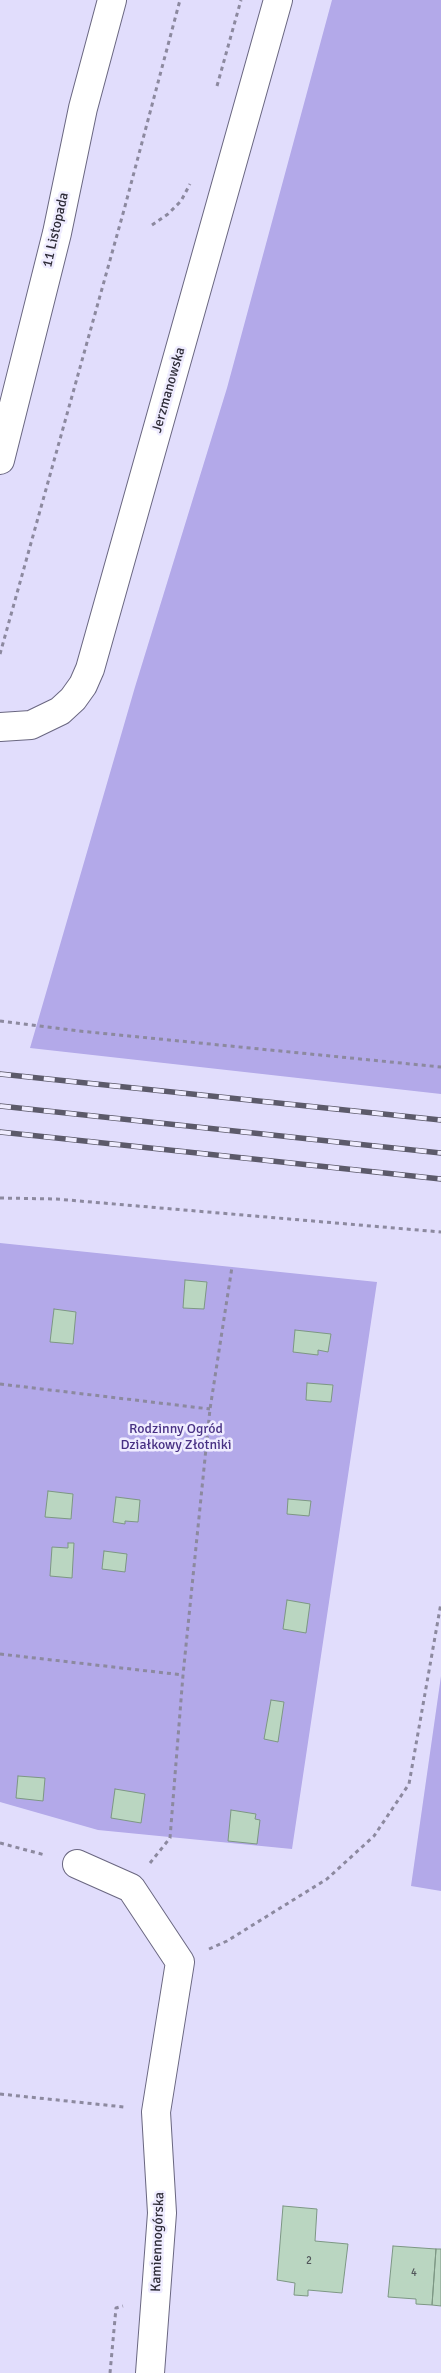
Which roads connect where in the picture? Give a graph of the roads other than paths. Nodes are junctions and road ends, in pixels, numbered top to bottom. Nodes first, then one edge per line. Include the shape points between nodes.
1 (104, 0) edge
2 (112, 0) edge
3 (278, 0) edge
4 (104, 28) junction
5 (0, 460) edge
6 (0, 727) edge
7 (77, 1864) road end
8 (150, 2373) edge

1 - 4 street
2 - 4 street, 11 Listopada
3 - 6 street, Jerzmanowska via 90,669 83,685 60,711 31,725
4 - 5 street, 11 Listopada
7 - 8 street, Kamiennogórska via 131,1888 180,1962 156,2112 162,2213

